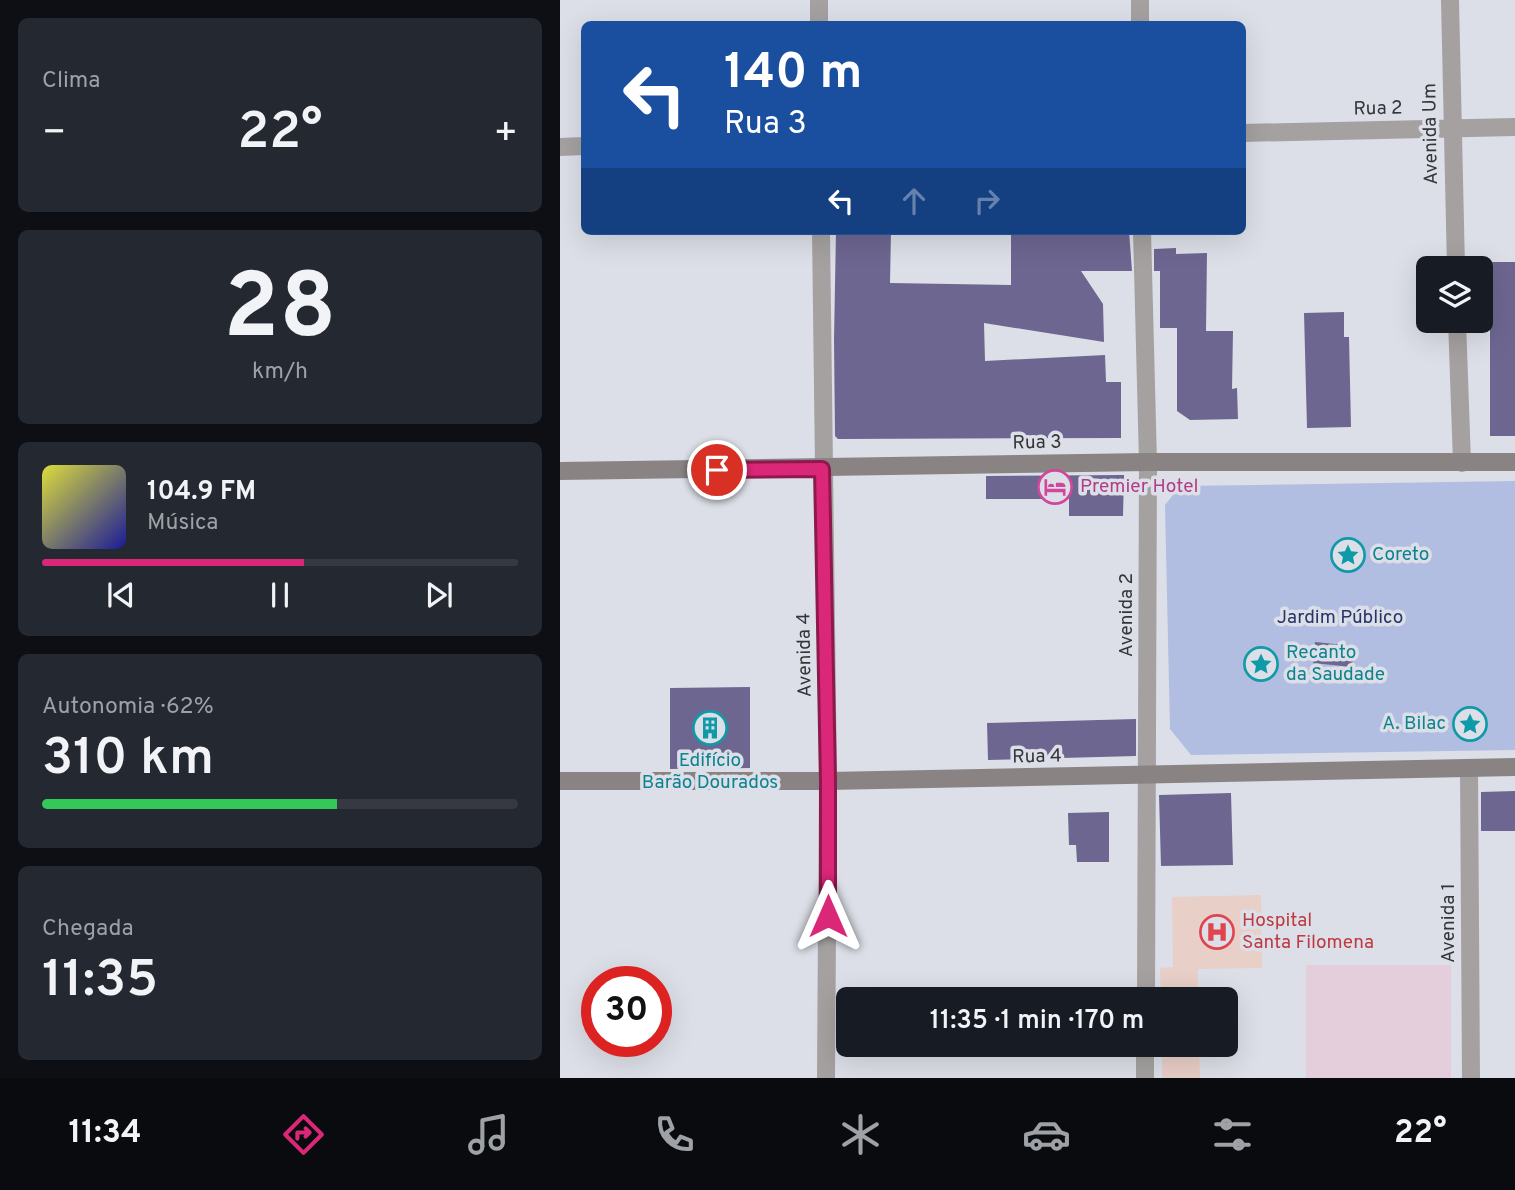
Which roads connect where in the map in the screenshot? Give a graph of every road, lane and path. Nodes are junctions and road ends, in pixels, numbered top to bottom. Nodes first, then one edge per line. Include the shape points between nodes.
1 (819, 0) edge
2 (1140, 0) edge
3 (1450, 0) edge
4 (819, 21) edge
5 (1140, 21) edge
6 (1515, 127) edge
7 (1451, 128) junction
8 (1246, 133) edge
9 (581, 146) edge
10 (560, 147) edge
11 (821, 235) edge
12 (1142, 235) edge
13 (1456, 256) edge
14 (1457, 333) edge
15 (1147, 462) junction
16 (1515, 462) edge
17 (1462, 463) junction
18 (822, 469) junction
19 (560, 471) edge
20 (1515, 767) edge
21 (1469, 768) junction
22 (1147, 776) junction
23 (560, 781) edge
24 (828, 781) junction
25 (1146, 987) edge
26 (1145, 1057) edge
27 (826, 1078) edge
28 (1145, 1078) edge
29 (1471, 1078) edge

1 - 4 street
2 - 5 street
3 - 7 street, Avenida Um
6 - 7 street, Rua 2
7 - 8 street, Rua 2
7 - 13 street, Avenida Um
9 - 10 street
11 - 18 street, Avenida 4
12 - 15 street, Avenida 2
14 - 17 street
15 - 17 main road, Rua 3
15 - 18 main road, Rua 3
15 - 22 street, Avenida 2
16 - 17 main road, Rua 3
18 - 19 main road, Rua 3
18 - 24 street, Avenida 4
20 - 21 main road, Rua 4
21 - 22 main road, Rua 4
21 - 29 street, Avenida 1
22 - 24 main road, Rua 4
22 - 25 street, Avenida 2
23 - 24 main road, Rua 4
24 - 27 street, Avenida 4
26 - 28 street

